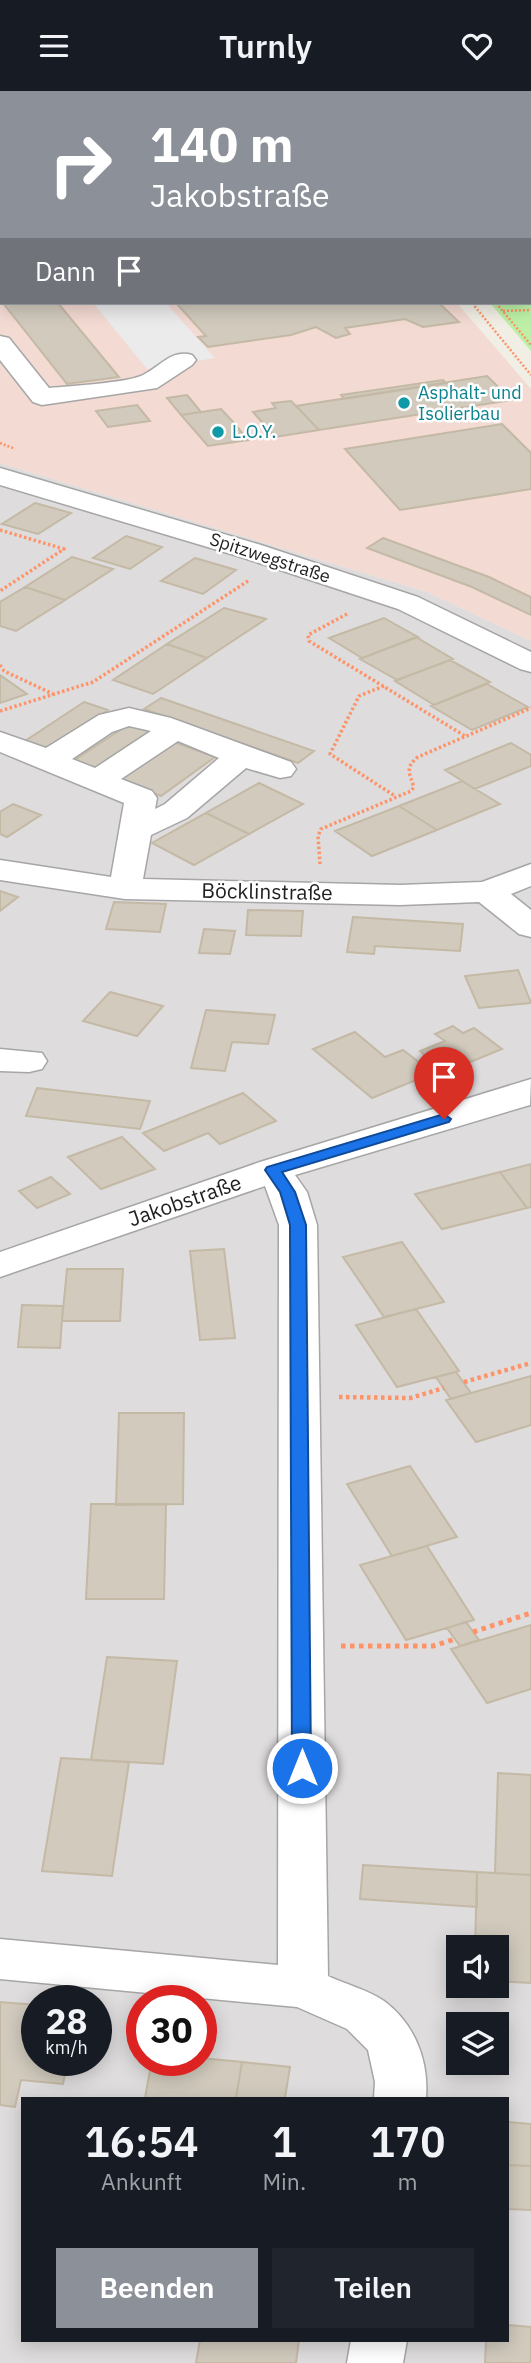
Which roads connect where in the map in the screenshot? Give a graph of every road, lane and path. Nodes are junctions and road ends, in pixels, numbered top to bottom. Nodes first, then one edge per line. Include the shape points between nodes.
1 (474, 305) edge
2 (498, 305) edge
3 (531, 310) edge
4 (502, 311) junction
5 (0, 343) edge
6 (531, 345) edge
7 (183, 360) dead end
8 (531, 375) edge
9 (0, 476) edge
10 (0, 530) edge
11 (256, 576) dead end
12 (0, 591) edge
13 (381, 594) junction
14 (531, 663) edge
15 (0, 665) edge
16 (384, 686) junction
17 (54, 694) junction
18 (531, 708) edge
19 (0, 711) edge
20 (174, 730) junction
21 (465, 736) junction
22 (0, 741) edge
23 (241, 756) junction
24 (49, 760) junction
25 (280, 769) dead end
26 (98, 780) junction
27 (396, 797) junction
28 (134, 831) junction
29 (0, 870) edge
30 (531, 874) edge
31 (125, 889) junction
32 (487, 892) junction
33 (321, 893) junction
34 (531, 927) edge
35 (531, 1090) edge
36 (273, 1170) junction
37 (0, 1265) edge
38 (531, 1363) edge
39 (464, 1383) dead end
40 (444, 1388) dead end
41 (299, 1397) junction
42 (531, 1613) edge
43 (473, 1632) dead end
44 (454, 1639) dead end
45 (301, 1646) junction
46 (0, 1959) edge
47 (303, 1987) junction
48 (400, 2097) edge
49 (379, 2342) edge
50 (375, 2363) edge

1 - 8 path
2 - 4 path
3 - 4 path
4 - 6 path
5 - 7 street via 42,397 148,383
9 - 13 street, Spitzwegstraße
10 - 12 path via 64,549
11 - 17 path via 93,682
13 - 14 street, Spitzwegstraße
13 - 16 path via 308,635 309,641
15 - 17 path
16 - 21 path
16 - 27 path via 359,696 330,754
17 - 19 path
18 - 21 path
20 - 23 street
20 - 24 street via 135,717 119,717
20 - 26 street
21 - 27 path via 410,763 414,787
22 - 24 street
23 - 25 street
23 - 28 street via 176,811
24 - 26 street
26 - 28 street via 141,798
27 - 33 path via 321,829
28 - 31 street
29 - 31 street, Böcklinstraße
30 - 32 street, Böcklinstraße
31 - 33 street, Böcklinstraße
32 - 33 street, Böcklinstraße
32 - 34 street
35 - 36 street, Jakobstraße
36 - 37 street, Jakobstraße
36 - 41 street via 288,1192 298,1225
38 - 39 path
40 - 41 path via 410,1398
41 - 45 street
42 - 43 path
44 - 45 path via 433,1646
45 - 47 street
46 - 47 street
47 - 48 street via 365,2015 392,2041
49 - 50 street

